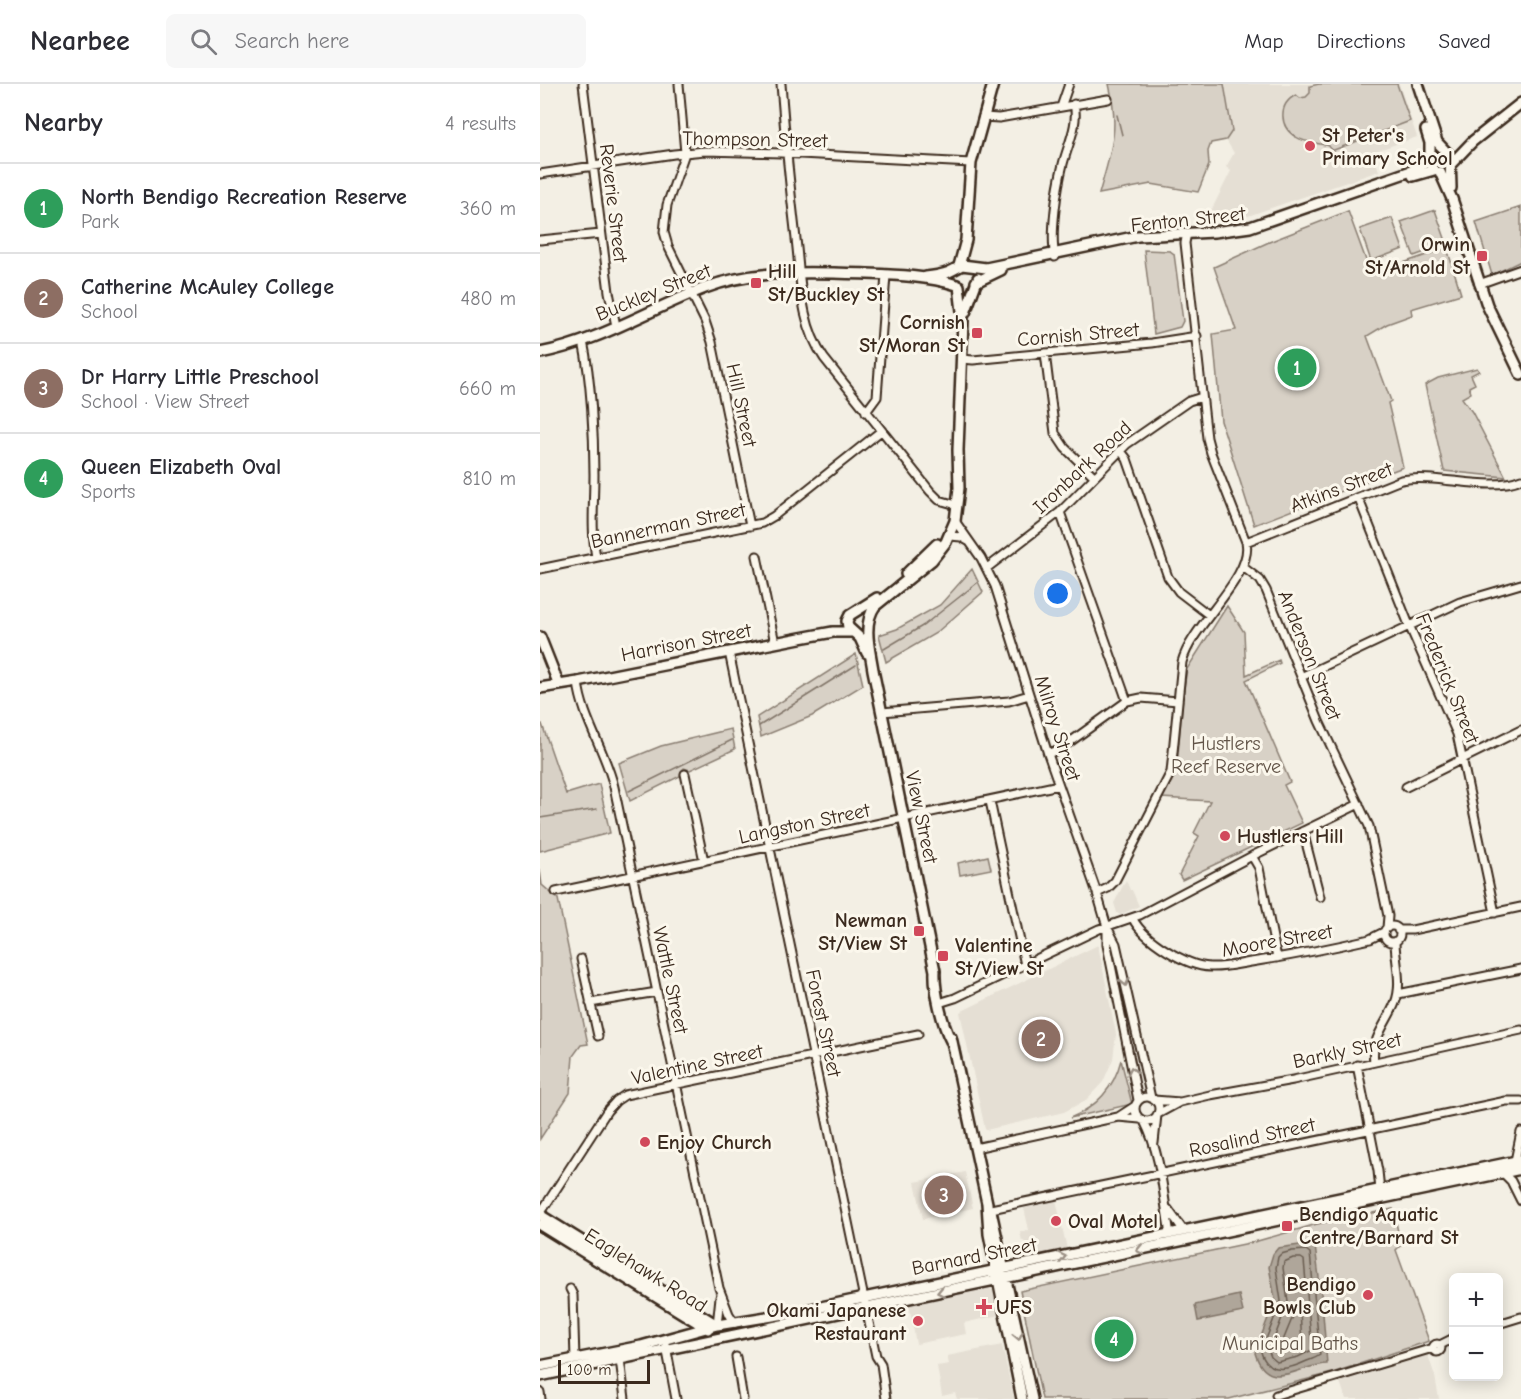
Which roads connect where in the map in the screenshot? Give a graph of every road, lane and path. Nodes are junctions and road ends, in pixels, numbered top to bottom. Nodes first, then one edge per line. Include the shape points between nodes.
1 (583, 84) edge
2 (679, 84) edge
3 (781, 84) edge
4 (993, 84) edge
5 (1069, 84) edge
6 (1412, 84) edge
7 (1418, 84) edge
8 (1108, 99) dead end
9 (1521, 103) edge
10 (1074, 104) junction
11 (1061, 107) junction
12 (983, 117) junction
13 (1473, 141) junction
14 (1444, 150) junction
15 (685, 153) junction
16 (786, 153) junction
17 (1429, 158) junction
18 (971, 163) junction
19 (1450, 165) junction
20 (593, 166) junction
21 (1437, 171) junction
22 (540, 174) edge
23 (1452, 199) junction
24 (601, 234) junction
25 (1186, 236) junction
26 (540, 240) edge
27 (966, 240) junction
28 (1055, 255) junction
29 (973, 267) junction
30 (957, 268) junction
31 (1521, 269) edge
32 (800, 272) junction
33 (886, 275) junction
34 (926, 278) junction
35 (975, 283) junction
36 (958, 285) junction
37 (1479, 285) junction
38 (692, 293) junction
39 (963, 320) junction
40 (616, 326) junction
41 (1197, 336) junction
42 (583, 340) junction
43 (540, 353) edge
44 (1045, 353) junction
45 (962, 359) junction
46 (1521, 375) edge
47 (1202, 397) junction
48 (866, 412) junction
49 (881, 431) junction
50 (958, 450) junction
51 (1120, 450) junction
52 (1094, 476) junction
53 (1521, 479) edge
54 (1358, 497) junction
55 (953, 504) junction
56 (1060, 512) junction
57 (750, 525) junction
58 (951, 529) junction
59 (1246, 542) junction
60 (970, 543) junction
61 (757, 556) dead end
62 (596, 557) junction
63 (1243, 567) junction
64 (987, 568) junction
65 (540, 569) edge
66 (1521, 584) edge
67 (856, 612) junction
68 (1209, 615) junction
69 (847, 621) junction
70 (868, 623) junction
71 (1409, 625) junction
72 (854, 633) junction
73 (540, 637) edge
74 (800, 638) junction
75 (775, 643) junction
76 (729, 652) junction
77 (873, 670) junction
78 (1301, 677) junction
79 (578, 682) junction
80 (559, 685) junction
81 (540, 688) edge
82 (1029, 695) junction
83 (1127, 701) junction
84 (1178, 701) junction
85 (882, 712) junction
86 (1521, 730) edge
87 (1048, 754) junction
88 (1463, 760) junction
89 (685, 774) dead end
90 (1059, 785) junction
91 (1406, 787) dead end
92 (990, 801) junction
93 (1359, 804) junction
94 (904, 819) junction
95 (1303, 831) junction
96 (771, 847) junction
97 (1251, 856) junction
98 (704, 861) junction
99 (633, 876) junction
100 (556, 892) dead end
101 (1097, 893) junction
102 (1320, 897) dead end
103 (1521, 907) edge
104 (1496, 913) junction
105 (1133, 919) junction
106 (1107, 927) junction
107 (1391, 935) junction
108 (1277, 958) junction
109 (581, 959) dead end
110 (1025, 964) junction
111 (1521, 969) edge
112 (657, 992) junction
113 (1398, 994) junction
114 (942, 1002) junction
115 (590, 1003) junction
116 (1521, 1030) edge
117 (918, 1034) dead end
118 (598, 1036) dead end
119 (814, 1057) junction
120 (1374, 1061) junction
121 (1357, 1065) junction
122 (677, 1085) junction
123 (1153, 1099) junction
124 (1521, 1101) edge
125 (1180, 1102) junction
126 (1137, 1103) junction
127 (1157, 1115) junction
128 (1118, 1117) junction
129 (1142, 1120) junction
130 (1370, 1130) junction
131 (1521, 1132) edge
132 (1154, 1143) junction
133 (1520, 1145) edge
134 (975, 1148) junction
135 (1517, 1165) edge
136 (1378, 1171) junction
137 (1503, 1173) junction
138 (1160, 1174) junction
139 (1444, 1186) junction
140 (1394, 1187) junction
141 (1380, 1190) junction
142 (1518, 1193) junction
143 (1521, 1201) edge
144 (989, 1206) junction
145 (1167, 1207) junction
146 (540, 1214) edge
147 (1300, 1216) junction
148 (1237, 1220) junction
149 (540, 1225) edge
150 (1185, 1231) junction
151 (1229, 1232) junction
152 (1170, 1234) junction
153 (1002, 1274) junction
154 (719, 1288) junction
155 (570, 1289) dead end
156 (865, 1297) junction
157 (867, 1307) junction
158 (682, 1314) junction
159 (1521, 1317) edge
160 (1503, 1322) edge
161 (735, 1323) junction
162 (717, 1325) junction
163 (706, 1329) junction
164 (737, 1335) junction
165 (677, 1336) junction
166 (1449, 1340) edge
167 (666, 1345) junction
168 (735, 1357) dead end
169 (575, 1359) junction
170 (620, 1359) junction
171 (540, 1366) edge
172 (540, 1376) edge
173 (540, 1392) edge
174 (1276, 1395) dead end
175 (541, 1399) edge
176 (625, 1399) edge
177 (676, 1399) edge
178 (743, 1399) edge
179 (886, 1399) edge
180 (1022, 1399) edge
181 (1032, 1399) edge

1 - 20 street, Reverie Street
2 - 15 street
3 - 16 street
4 - 12 street
5 - 11 street
6 - 17 street via 1430,140
7 - 14 street via 1435,137
8 - 10 street
9 - 13 street
10 - 11 street
10 - 28 street via 1076,119 1057,195
11 - 12 street via 999,118
12 - 18 street
13 - 14 street
13 - 19 street
14 - 17 street via 1436,150
14 - 19 street via 1450,156
15 - 16 street, Thompson Street
15 - 20 street, Thompson Street
15 - 38 street, Hill Street via 663,224 668,246
16 - 18 street, Thompson Street
16 - 32 street
17 - 21 street via 1430,166
17 - 25 street, Fenton Street via 1412,171 1257,226
18 - 27 street
19 - 21 street
19 - 23 street
20 - 22 street, Thompson Street
20 - 24 street, Reverie Street
21 - 23 street
21 - 25 street, Fenton Street via 1254,231 1228,236
23 - 37 street
24 - 26 street
24 - 40 street, Reverie Street
25 - 28 street, Fenton Street
25 - 41 street
27 - 29 street
27 - 30 street
28 - 29 street, Fenton Street via 994,267
28 - 35 street, Fenton Street via 1005,269
29 - 30 street via 965,264
29 - 35 street via 978,274
30 - 34 street, Buckley Street
30 - 36 street via 954,278
31 - 37 street
32 - 33 street, Buckley Street
32 - 38 street, Buckley Street via 741,278
32 - 48 street via 814,342
33 - 34 street, Buckley Street
33 - 48 street via 877,396
34 - 36 street, Buckley Street
35 - 36 street via 967,288
35 - 39 street
36 - 39 street
37 - 46 street
38 - 40 street, Buckley Street
38 - 57 street, Hill Street via 712,342
39 - 45 street
40 - 42 street, Buckley Street
41 - 44 street, Cornish Street
41 - 47 street
42 - 43 street, Buckley Street
42 - 62 street via 594,463 592,527
44 - 45 street, Cornish Street
44 - 52 street via 1055,433
45 - 50 street
47 - 51 street, Ironbark Road via 1189,401
47 - 59 street via 1211,453
48 - 49 street
49 - 55 street via 935,496
49 - 57 street, Bannerman Street via 774,516
50 - 55 street
50 - 58 street via 959,488
51 - 52 street, Ironbark Road
51 - 68 street via 1127,459 1168,577 1179,592
52 - 56 street, Ironbark Road
53 - 54 street, Atkins Street via 1501,484 1412,478
54 - 59 street, Atkins Street
54 - 71 street, Frederick Street
55 - 58 street
56 - 64 street, Ironbark Road
56 - 83 street
57 - 62 street, Bannerman Street
58 - 60 street, Milroy Street
58 - 60 street
58 - 67 street via 924,559
58 - 70 street via 932,560 875,606
59 - 63 street
60 - 64 street, Milroy Street
61 - 75 street
62 - 65 street, Bannerman Street
63 - 68 street
63 - 78 street, Anderson Street via 1263,585
64 - 82 street, Milroy Street
66 - 71 street via 1460,602
67 - 69 street
67 - 70 street via 862,613
68 - 84 street via 1184,654
69 - 72 street
69 - 74 street, Harrison Street
70 - 72 street via 865,630
70 - 77 street, View Street
71 - 78 street
71 - 88 street, Frederick Street via 1457,734
72 - 74 street, Harrison Street
72 - 77 street, View Street via 866,649
73 - 80 street
74 - 75 street, Harrison Street
75 - 76 street, Harrison Street
76 - 79 street, Harrison Street
76 - 96 street, Forest Street
77 - 85 street, View Street
78 - 93 street, Anderson Street
79 - 80 street, Harrison Street
79 - 99 street, Wattle Street via 610,771
80 - 81 street, Harrison Street
82 - 85 street via 1010,701
82 - 87 street, Milroy Street
83 - 84 street
83 - 87 street
84 - 101 street via 1171,772 1115,881
85 - 94 street, View Street
86 - 88 street
87 - 90 street, Milroy Street
88 - 91 street
88 - 104 street, Frederick Street
89 - 98 street
90 - 92 street, Langston Street
90 - 101 street, Milroy Street
92 - 94 street, Langston Street
92 - 110 street
93 - 95 street
93 - 107 street, Anderson Street via 1369,826
94 - 96 street, Langston Street
94 - 114 street, View Street
95 - 97 street
95 - 102 street
96 - 98 street, Langston Street
96 - 119 street, Forest Street
97 - 105 street
97 - 108 street via 1259,868
98 - 99 street, Langston Street
99 - 100 street, Langston Street
99 - 112 street, Wattle Street
101 - 106 street, Milroy Street
103 - 104 street
104 - 107 street
105 - 106 street
105 - 108 street, Moore Street via 1166,950 1198,965 1217,967
106 - 110 street
106 -> 123 street via 1116,944
126 -> 106 street via 1107,945
107 - 108 street, Moore Street
107 - 113 street, Anderson Street
109 - 115 street
110 - 114 street
111 - 113 street
112 - 115 street
112 - 122 street, Wattle Street
113 - 120 street via 1374,1044
114 - 134 street, View Street
115 - 118 street
116 - 120 street, Barkly Street
117 - 119 street, Valentine Street
119 - 122 street, Valentine Street
119 - 156 street, Forest Street
120 - 121 street, Barkly Street
121 - 125 street, Barkly Street
121 - 130 street
122 - 146 street, Valentine Street via 628,1094 612,1105
122 - 154 street, Wattle Street
123 - 125 street, Barkly Street
123 - 126 street via 1144,1097
123 - 127 street via 1158,1106
124 - 130 street, Rosalind Street
125 - 127 street, Barkly Street
126 - 128 street
126 - 129 street via 1136,1114
127 - 129 street
127 - 132 street
128 - 129 street
128 - 134 street
129 - 132 street
130 - 136 street
130 - 138 street, Rosalind Street
131 - 133 street
132 - 138 street
133 - 135 street
134 - 144 street, View Street
135 - 137 street, Barnard Street
135 - 140 street, Barnard Street
135 - 142 street
136 - 140 street
136 - 141 street
137 - 139 street, Barnard Street
137 - 142 street
138 - 144 street, Rosalind Street
138 - 145 street
139 - 141 street via 1385,1194
139 - 147 street, Barnard Street
140 - 141 street, Barnard Street
141 - 148 street, Barnard Street
142 - 143 street
144 - 153 street, View Street via 989,1234
145 - 150 street
145 - 152 street
146 - 162 street, Eaglehawk Road
147 - 148 street via 1294,1213
147 - 151 street, Barnard Street
148 - 150 street, Barnard Street
149 - 158 street, Eaglehawk Road
150 - 152 street, Barnard Street
151 - 152 street via 1210,1231 1175,1238
151 -> 153 street, Barnard Street
153 -> 152 street, Barnard Street
153 - 156 street, Barnard Street
153 -> 157 street, Barnard Street
153 - 180 street, View Street
153 -> 181 street, View Street
154 - 161 street, Wattle Street
154 - 162 street, Wattle Street
155 - 169 street
156 - 157 street, Forest Street
156 - 161 street, Barnard Street
157 - 164 street, Barnard Street
157 - 179 street, Forest Street
158 - 163 street, Eaglehawk Road
158 - 165 street via 684,1327
159 - 160 street
161 - 162 street, Barnard Street
162 - 163 street, Barnard Street
163 - 164 street, Eaglehawk Road
163 - 165 street, Barnard Street
164 - 167 street, Barnard Street
165 - 167 street, Barnard Street
166 - 174 street
167 - 169 street, Barnard Street
167 - 170 street, Barnard Street
167 - 177 street
168 - 178 street
169 - 171 street, Barnard Street
170 - 172 street, Barnard Street
170 - 176 street
173 - 175 street

